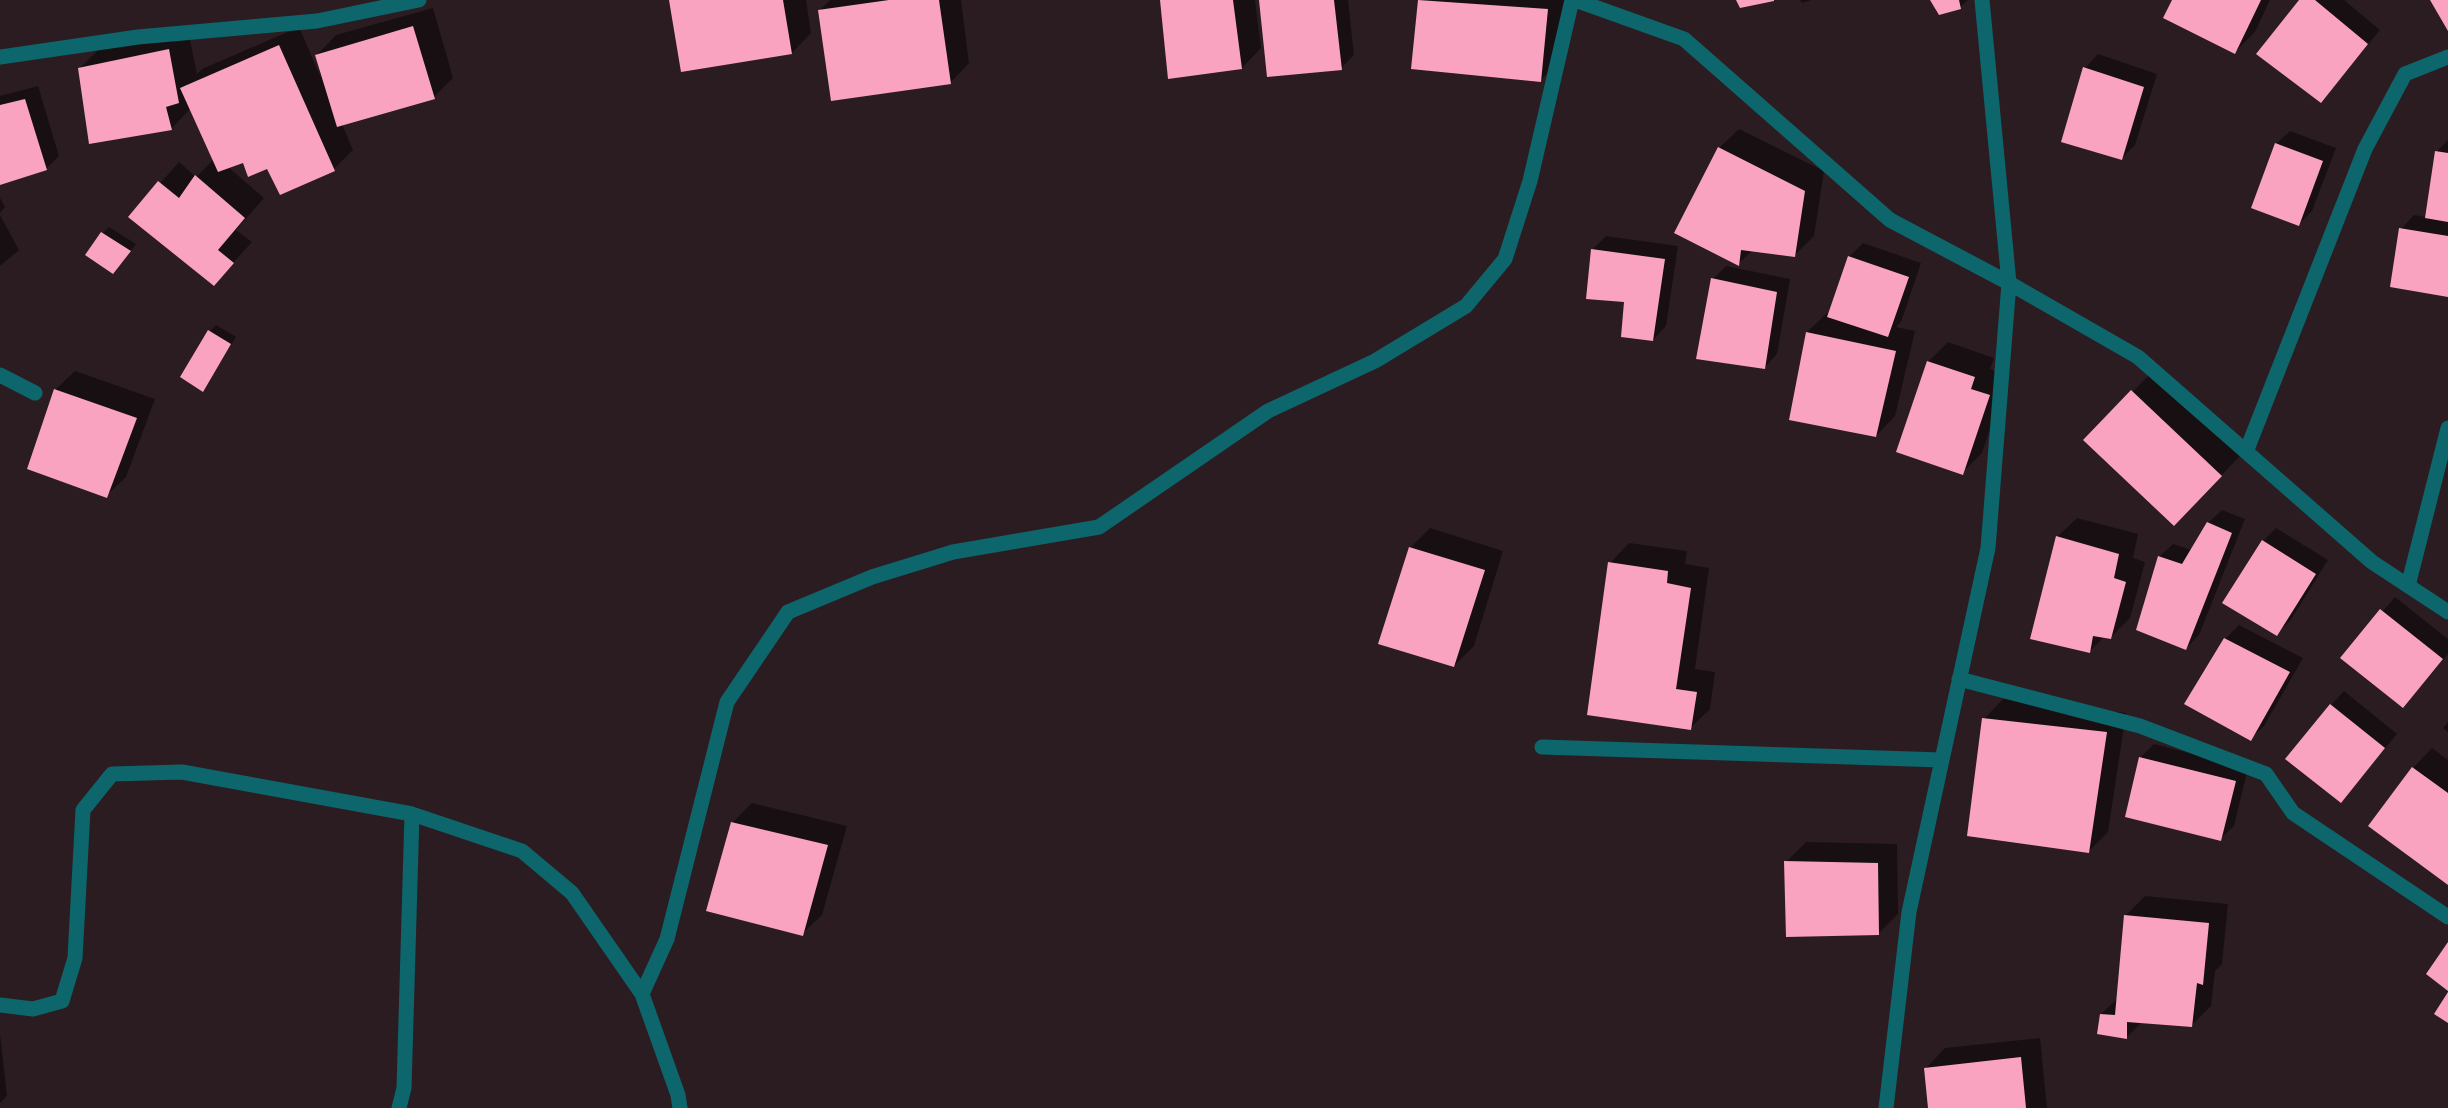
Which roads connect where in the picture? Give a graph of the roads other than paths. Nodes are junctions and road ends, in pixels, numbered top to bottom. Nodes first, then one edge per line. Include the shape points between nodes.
1 (420, 0) edge
2 (1573, 0) edge
3 (1982, 0) edge
4 (0, 57) edge
5 (2448, 57) edge
6 (2009, 283) junction
7 (0, 375) edge
8 (35, 393) dead end
9 (2448, 428) edge
10 (2246, 452) junction
11 (2408, 586) junction
12 (2448, 612) edge
13 (1959, 680) junction
14 (1542, 747) dead end
15 (1942, 760) junction
16 (412, 814) junction
17 (2448, 917) edge
18 (642, 994) junction
19 (0, 1005) edge
20 (399, 1108) edge
21 (680, 1108) edge
22 (1886, 1108) edge

1 - 4 street via 317,21 138,37
2 - 6 street via 1684,39 1890,220
2 - 18 street via 1530,181 1505,259 1466,306 1375,361 1268,411 1099,527 953,552 872,577 788,612 727,702 667,939
3 - 6 street
5 - 10 street via 2405,74 2365,149
6 - 10 street via 2138,357
6 - 13 street via 1988,548
7 - 8 street
9 - 11 street
10 - 11 street via 2372,562
11 - 12 street
13 - 15 street
13 - 17 street via 2140,726 2266,774 2293,813
14 - 15 street
15 - 22 street via 1909,912
16 - 18 street via 522,851 572,893
16 - 19 street via 182,772 112,774 83,810 75,958 62,1001 33,1009
16 - 20 street via 404,1088
18 - 21 street

